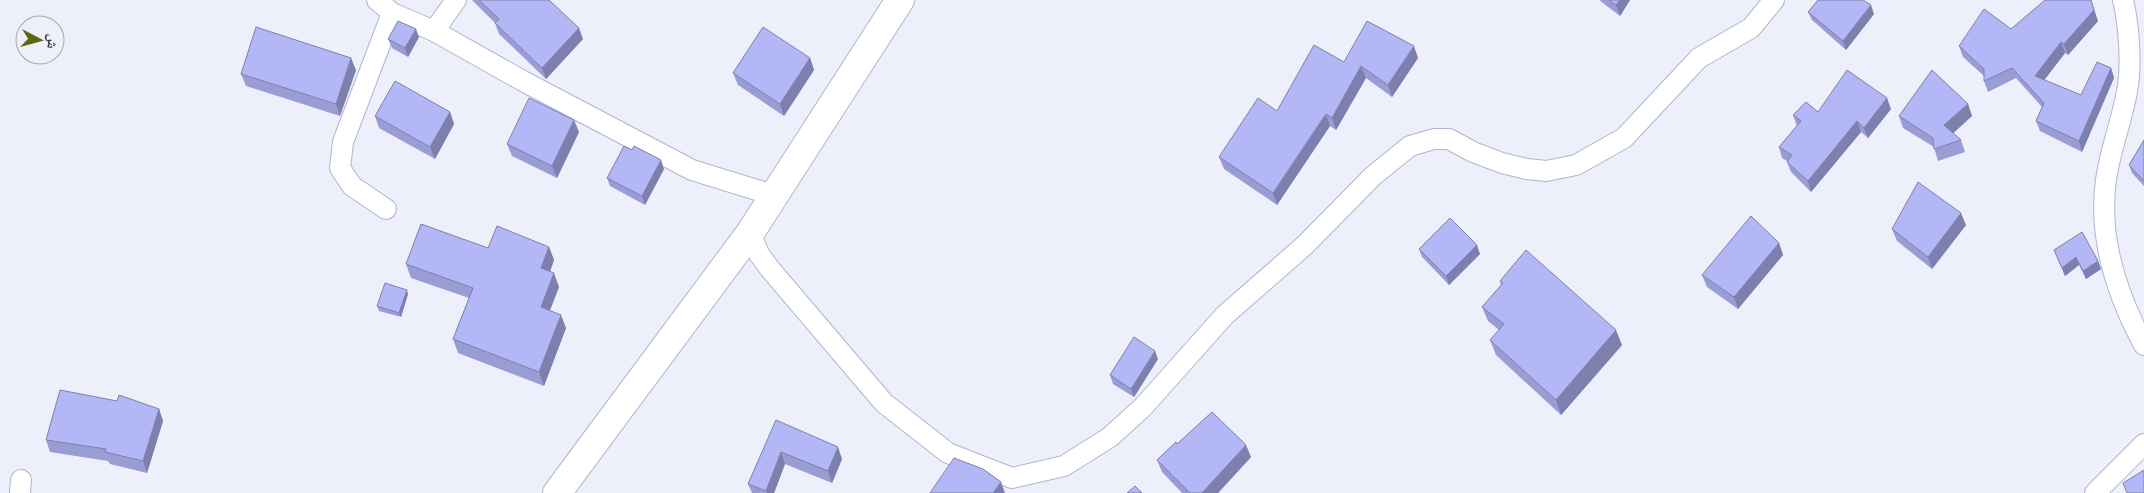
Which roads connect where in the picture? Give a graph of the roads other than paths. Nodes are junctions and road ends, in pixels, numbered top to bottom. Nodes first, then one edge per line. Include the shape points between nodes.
1 (377, 0) edge
2 (456, 0) edge
3 (900, 0) edge
4 (1774, 0) edge
5 (2123, 0) edge
6 (392, 13) junction
7 (434, 31) junction
8 (773, 195) junction
9 (386, 209) dead end
10 (750, 232) junction
11 (2144, 345) edge
12 (2144, 444) edge
13 (557, 493) edge
14 (2095, 493) edge

1 - 6 street
2 - 7 street
3 - 8 street
4 - 10 street via 1751,28 1699,58 1624,138 1576,165 1546,171 1527,169 1473,152 1449,139 1434,138 1410,146 1373,176 1304,246 1225,315 1143,407 1110,437 1064,466 1012,478 948,453 884,403 764,261
5 - 11 street via 2128,21 2128,90 2106,180 2104,224 2112,272
6 - 7 street
6 - 9 street via 343,142 340,168 352,186
7 - 8 street via 692,170
8 - 10 street
10 - 13 street
12 - 14 street

